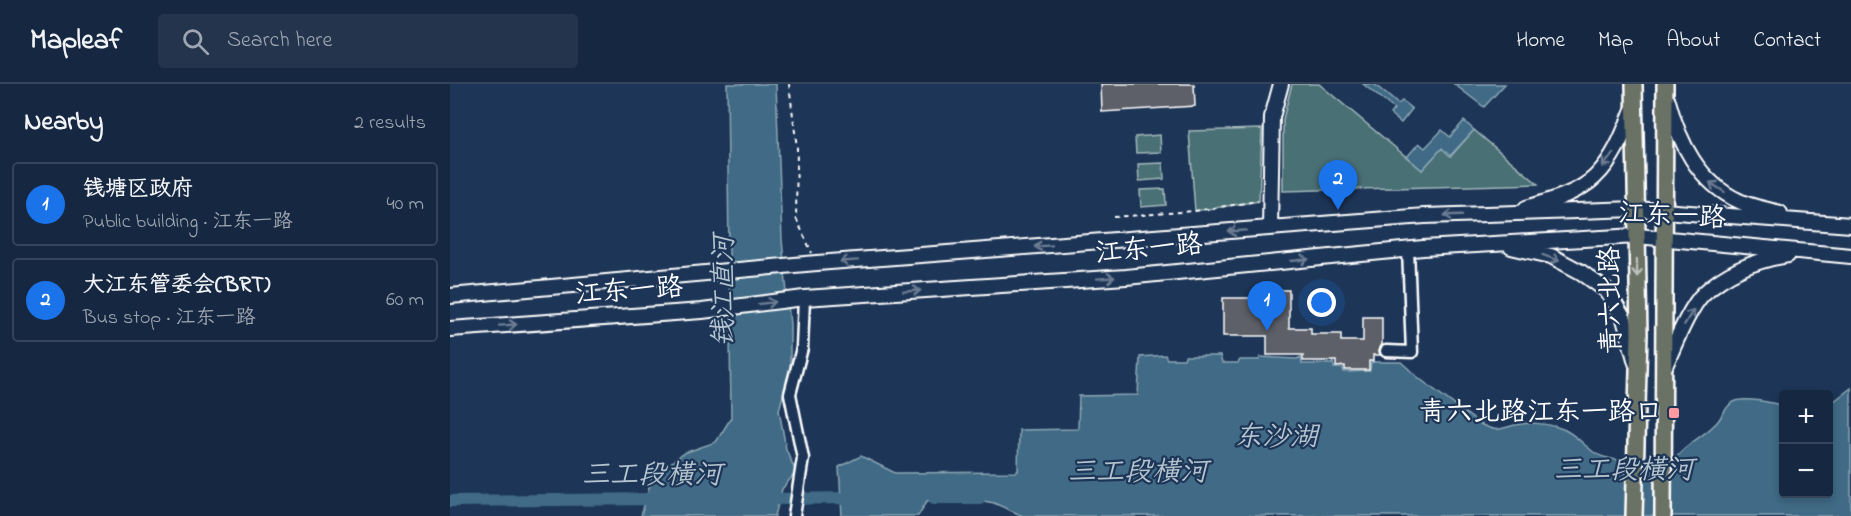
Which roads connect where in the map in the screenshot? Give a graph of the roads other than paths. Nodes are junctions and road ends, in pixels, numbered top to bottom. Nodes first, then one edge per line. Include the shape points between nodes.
1 (1281, 84) edge
2 (1634, 84) edge
3 (1665, 88) edge
4 (1634, 107) junction
5 (1636, 209) junction
6 (1664, 210) junction
7 (1511, 213) junction
8 (1810, 221) junction
9 (1851, 225) edge
10 (1270, 228) junction
11 (1637, 236) junction
12 (1664, 238) junction
13 (1495, 244) junction
14 (1408, 249) junction
15 (1806, 251) junction
16 (1851, 256) edge
17 (450, 296) edge
18 (797, 299) junction
19 (450, 329) edge
20 (1386, 351) dead end
21 (1664, 370) junction
22 (1638, 371) junction
23 (794, 516) edge
24 (1634, 516) edge
25 (1663, 516) edge

1 - 10 main road via 1272,117
2 - 4 main road, 青六北路
3 - 6 main road, 青六北路
8 -> 3 main road via 1739,201 1707,180 1691,159 1674,123
4 - 5 main road, 青六北路
4 -> 7 main road via 1617,148 1594,178 1565,195
5 - 6 main road, 江东一路
5 - 7 main road, 江东一路
5 - 11 main road, 青六北路
6 - 8 main road, 江东一路
6 - 12 main road, 青六北路
7 -> 10 main road, 江东一路
8 - 9 main road, 江东一路
10 -> 17 main road, 江东一路
11 - 12 main road, 江东一路
11 - 13 main road, 江东一路
11 -> 22 main road, 青六北路
12 - 15 main road, 江东一路
12 - 21 main road, 青六北路
13 - 14 main road, 江东一路
13 -> 22 main road via 1551,256 1607,291 1624,320
18 -> 14 main road, 江东一路 via 1126,277
14 - 20 street via 1417,352
15 - 16 main road, 江东一路
21 -> 15 main road via 1702,294 1741,267
19 -> 18 main road, 江东一路 via 702,311
18 - 23 street via 801,348 790,394 803,458
21 - 25 main road, 青六北路
22 - 24 main road, 青六北路

